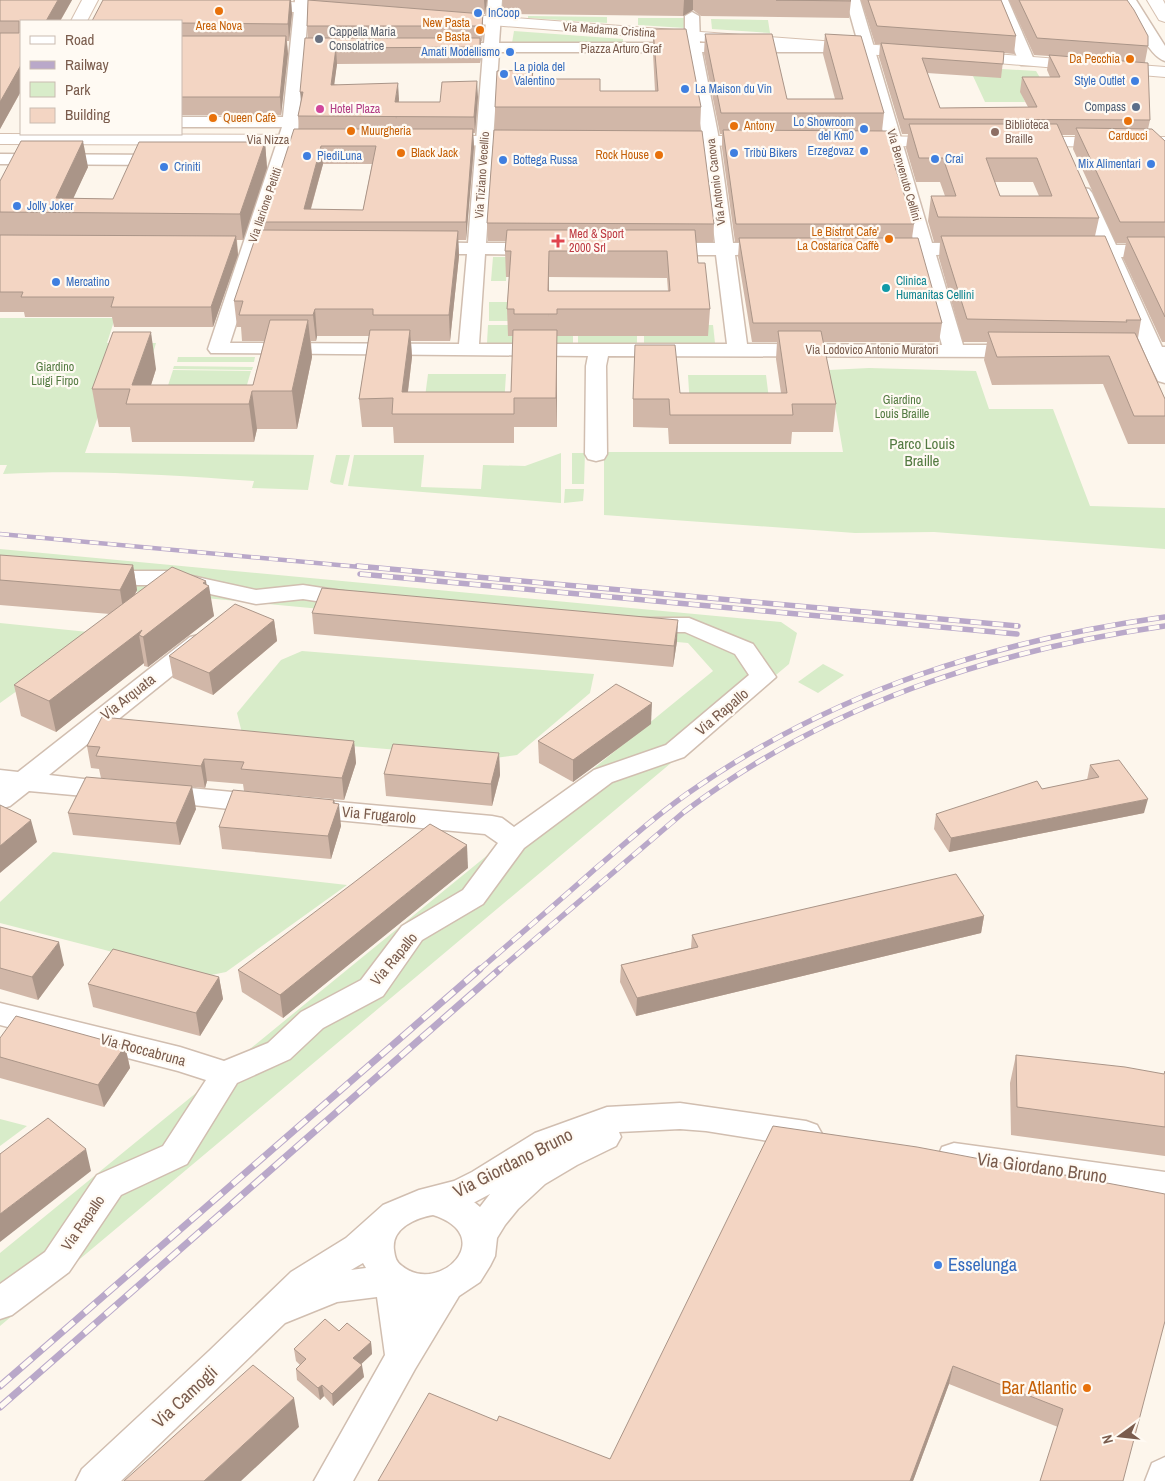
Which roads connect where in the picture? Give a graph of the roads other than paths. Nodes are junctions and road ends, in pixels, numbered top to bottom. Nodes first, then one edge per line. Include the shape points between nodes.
1 (90, 0) edge
2 (203, 0) edge
3 (496, 0) edge
4 (854, 0) edge
5 (1001, 0) edge
6 (1129, 0) edge
7 (1155, 0) edge
8 (301, 4) edge
9 (691, 9) edge
10 (358, 12) edge
11 (434, 17) edge
12 (1165, 17) edge
13 (79, 20) edge
14 (494, 22) junction
15 (694, 42) junction
16 (291, 48) junction
17 (317, 48) edge
18 (432, 48) edge
19 (492, 48) junction
20 (867, 49) junction
21 (932, 54) edge
22 (951, 56) edge
23 (1165, 56) edge
24 (1027, 62) junction
25 (1165, 72) edge
26 (182, 122) edge
27 (292, 122) junction
28 (12, 134) edge
29 (58, 135) edge
30 (287, 140) junction
31 (343, 140) edge
32 (422, 140) edge
33 (485, 141) junction
34 (544, 141) edge
35 (654, 141) edge
36 (711, 141) junction
37 (778, 141) edge
38 (836, 141) edge
39 (894, 142) junction
40 (964, 142) edge
41 (1012, 142) edge
42 (1060, 142) junction
43 (1165, 142) edge
44 (187, 160) edge
45 (6, 161) edge
46 (231, 246) edge
47 (250, 246) junction
48 (270, 246) edge
49 (408, 248) edge
50 (476, 249) junction
51 (556, 249) edge
52 (644, 249) edge
53 (724, 249) junction
54 (791, 249) edge
55 (867, 249) edge
56 (925, 249) junction
57 (995, 250) edge
58 (1054, 250) edge
59 (1109, 251) junction
60 (1165, 251) edge
61 (218, 348) joint
62 (600, 349) junction
63 (469, 350) junction
64 (738, 350) junction
65 (954, 350) junction
66 (1041, 351) edge
67 (1088, 351) edge
68 (1159, 352) edge
69 (1165, 377) edge
70 (596, 454) dead end
71 (77, 578) edge
72 (256, 596) junction
73 (381, 604) edge
74 (620, 625) edge
75 (11, 780) edge
76 (0, 800) edge
77 (514, 841) junction
78 (0, 1014) edge
79 (226, 1074) junction
80 (652, 1117) junction
81 (837, 1139) edge
82 (926, 1152) edge
83 (1165, 1186) edge
84 (433, 1201) junction
85 (383, 1227) junction
86 (480, 1235) junction
87 (391, 1278) junction
88 (447, 1285) junction
89 (0, 1304) edge
90 (273, 1313) junction
91 (403, 1355) junction
92 (1165, 1475) edge
93 (95, 1481) edge
94 (333, 1481) edge
95 (1164, 1481) edge

1 - 13 street
2 - 8 street
3 - 14 street, Via Tiziano Vecellio
4 - 20 street, Via Benvenuto Cellini
5 - 24 street
6 - 23 street
7 - 12 street
8 - 10 street
8 - 16 street, Via Ilarione Petitti
9 - 15 street, Via Antonio Canova
11 - 14 street, Via Madama Cristina
14 - 15 street, Via Madama Cristina
14 - 19 street, Via Tiziano Vecellio
15 - 19 street, Piazza Arturo Graf
15 - 20 street, Via Madama Cristina
15 - 36 street, Via Antonio Canova
16 - 17 street
16 - 27 street, Via Ilarione Petitti
18 - 19 street, Piazza Arturo Graf
19 - 33 street, Via Tiziano Vecellio
20 - 21 street, Via Madama Cristina
20 - 39 street, Via Benvenuto Cellini
22 - 24 street
24 - 25 street
26 - 27 street
27 - 30 street, Via Ilarione Petitti
28 - 45 street
29 - 30 street, Via Nizza
30 - 31 street, Via Nizza
30 - 47 street, Via Ilarione Petitti via 273,160
32 - 33 street
33 - 34 street
33 - 50 street, Via Tiziano Vecellio
35 - 36 street
36 - 37 street
36 - 53 street, Via Antonio Canova
38 - 39 street
39 - 40 street
39 - 56 street, Via Benvenuto Cellini
41 - 42 street
42 - 43 street
42 - 59 street
44 - 45 street
46 - 47 street
47 - 48 street
47 - 61 street, Via Ilarione Petitti
49 - 50 street
50 - 51 street
50 - 63 street, Via Tiziano Vecellio
52 - 53 street
53 - 54 street
53 - 64 street, Via Antonio Canova
55 - 56 street
56 - 57 street
56 - 65 street, Via Benvenuto Cellini
58 - 59 street
59 - 60 street
59 - 68 street
61 - 63 street, Via Lodovico Antonio Muratori
62 - 63 street, Via Lodovico Antonio Muratori
62 - 64 street, Via Lodovico Antonio Muratori
62 - 70 street via 596,366
64 - 65 street, Via Lodovico Antonio Muratori
65 - 66 street, Via Lodovico Antonio Muratori
67 - 68 street
68 - 69 street
71 - 72 street via 169,578
72 - 73 street via 303,592
72 - 75 street, Via Arquata
74 - 77 street, Via Rapallo via 689,625 744,649 763,677 675,751 603,776
75 - 76 street, Via Arquata
75 - 77 street, Via Frugarolo via 492,825
77 - 79 street, Via Rapallo via 474,897 412,933 372,988 312,1020 279,1051
78 - 79 street, Via Roccabruna via 180,1059
79 - 89 street, Via Rapallo via 175,1155 109,1185 56,1262
80 - 81 street, Via Giordano Bruno via 706,1118
80 - 84 street, Via Giordano Bruno via 607,1120 569,1133 528,1153 484,1182
80 - 86 street, Via Giordano Bruno via 578,1148 533,1174 514,1188 492,1214
82 - 83 street, Via Giordano Bruno
84 - 85 street via 401,1209
84 - 86 street via 462,1210 473,1220
85 - 87 street via 376,1246 379,1261
85 - 90 street, Via Camogli via 358,1248 303,1282
86 - 88 street via 477,1260 468,1272
87 - 88 street via 418,1289
87 - 90 street, Via Camogli via 333,1288
87 - 91 street
88 - 91 street
90 - 93 street, Via Camogli
91 - 94 street
92 - 95 street

